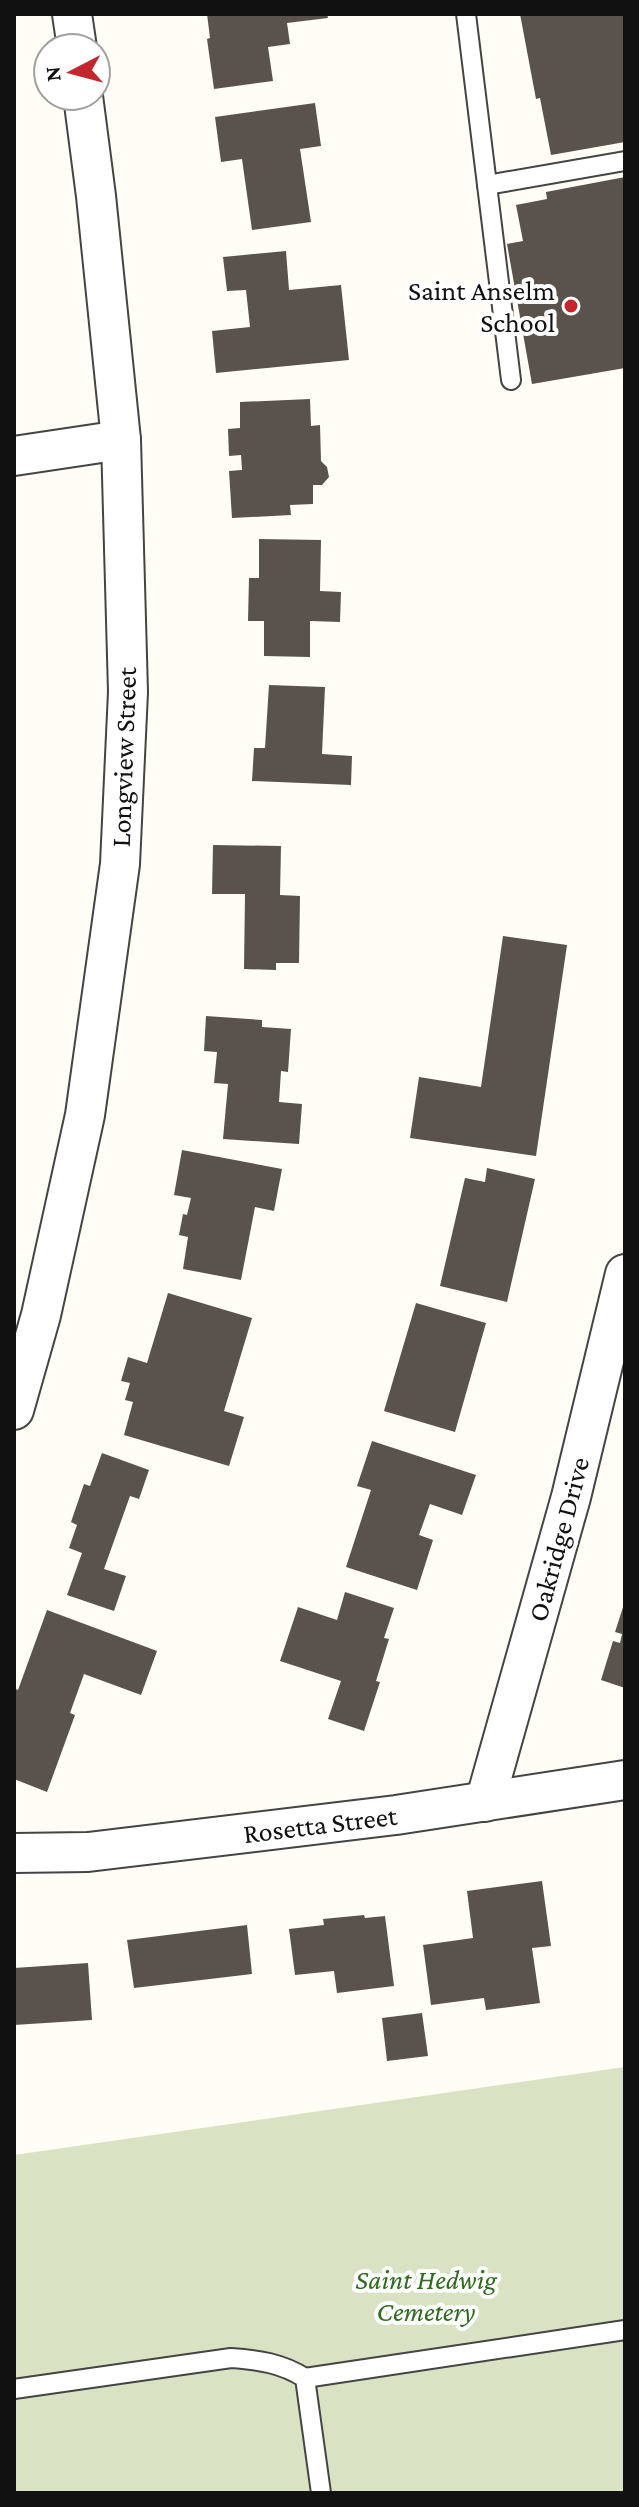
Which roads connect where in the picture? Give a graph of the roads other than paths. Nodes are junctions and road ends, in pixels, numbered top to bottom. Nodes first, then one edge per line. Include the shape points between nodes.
1 (466, 14) edge
2 (85, 112) edge
3 (625, 161) edge
4 (487, 185) junction
5 (511, 380) dead end
6 (121, 440) junction
7 (14, 456) edge
8 (625, 1274) edge
9 (14, 1410) edge
10 (625, 1780) edge
11 (485, 1802) junction
12 (14, 1853) edge
13 (625, 2330) edge
14 (305, 2378) junction
15 (14, 2389) edge
16 (321, 2493) edge

1 - 4 lane
2 - 6 street, Longview Street
3 - 4 lane
4 - 5 lane
6 - 7 street
6 - 9 street, Longview Street via 128,692 120,864 85,1115 41,1315
8 - 11 street, Oakridge Drive via 571,1497
10 - 11 street, Rosetta Street
11 - 12 street, Rosetta Street via 88,1852
13 - 14 lane
14 - 15 lane via 273,2363 231,2358
14 - 16 lane

